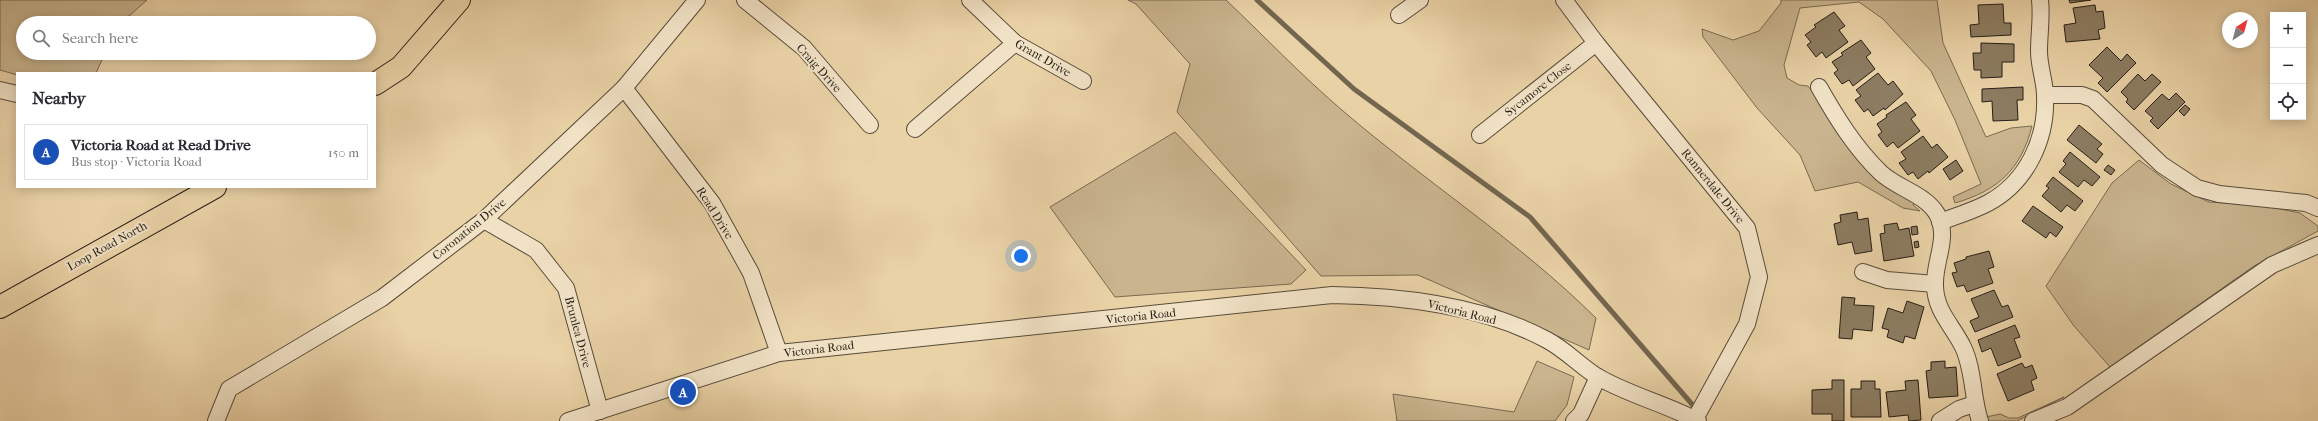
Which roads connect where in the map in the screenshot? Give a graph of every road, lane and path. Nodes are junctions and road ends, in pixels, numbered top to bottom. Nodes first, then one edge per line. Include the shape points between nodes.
1 (459, 0) edge
2 (697, 0) edge
3 (745, 0) edge
4 (970, 0) edge
5 (1420, 0) edge
6 (1564, 0) edge
7 (2040, 0) edge
8 (1399, 14) dead end
9 (1014, 43) junction
10 (1596, 43) junction
11 (1083, 81) dead end
12 (376, 83) edge
13 (1819, 87) dead end
14 (624, 88) junction
15 (0, 90) edge
16 (16, 94) edge
17 (2045, 95) junction
18 (870, 125) dead end
19 (915, 129) dead end
20 (1480, 135) dead end
21 (213, 188) edge
22 (2318, 208) edge
23 (484, 220) junction
24 (1940, 222) junction
25 (2318, 245) edge
26 (1863, 272) dead end
27 (1934, 284) junction
28 (0, 308) edge
29 (779, 353) junction
30 (1598, 377) junction
31 (1974, 404) junction
32 (600, 411) junction
33 (1696, 420) edge
34 (216, 421) edge
35 (568, 421) edge
36 (1574, 421) edge
37 (1940, 421) edge
38 (1980, 421) edge
39 (2032, 421) edge

1 - 12 highway via 400,68
2 - 14 street, Coronation Drive
3 - 18 street, Craig Drive via 804,48
4 - 9 street, Grant Drive
5 - 8 street
6 - 10 street, Rannerdale Drive
7 - 17 street via 2039,52
9 - 11 street, Grant Drive
9 - 19 street
10 - 20 street, Sycamore Close
10 - 33 street, Rannerdale Drive via 1747,228 1759,277 1747,324
13 - 24 street via 1848,134 1881,173 1930,206
14 - 23 street, Coronation Drive
14 - 29 street, Read Drive via 712,203 751,273
15 - 16 street
17 - 22 street via 2082,95 2093,99 2162,165 2197,188 2219,194 2306,203
17 - 24 street via 2042,135 2022,173 1990,202
21 - 28 highway, Loop Road North
23 - 32 street, Brunlea Drive via 536,250 566,288
23 - 34 street, Coronation Drive via 382,298 229,389
24 - 27 street via 1942,245
25 - 39 street via 2272,265 2067,407
26 - 27 street via 1887,280
27 - 31 street via 1942,316 1964,349 1971,372
29 - 30 street, Victoria Road via 1332,295 1370,296 1464,310 1517,327 1546,339 1569,353
29 - 32 street, Victoria Road
30 - 33 street, Victoria Road
30 - 36 street
31 - 37 street via 1958,409
31 - 38 street
32 - 35 street, Victoria Road

